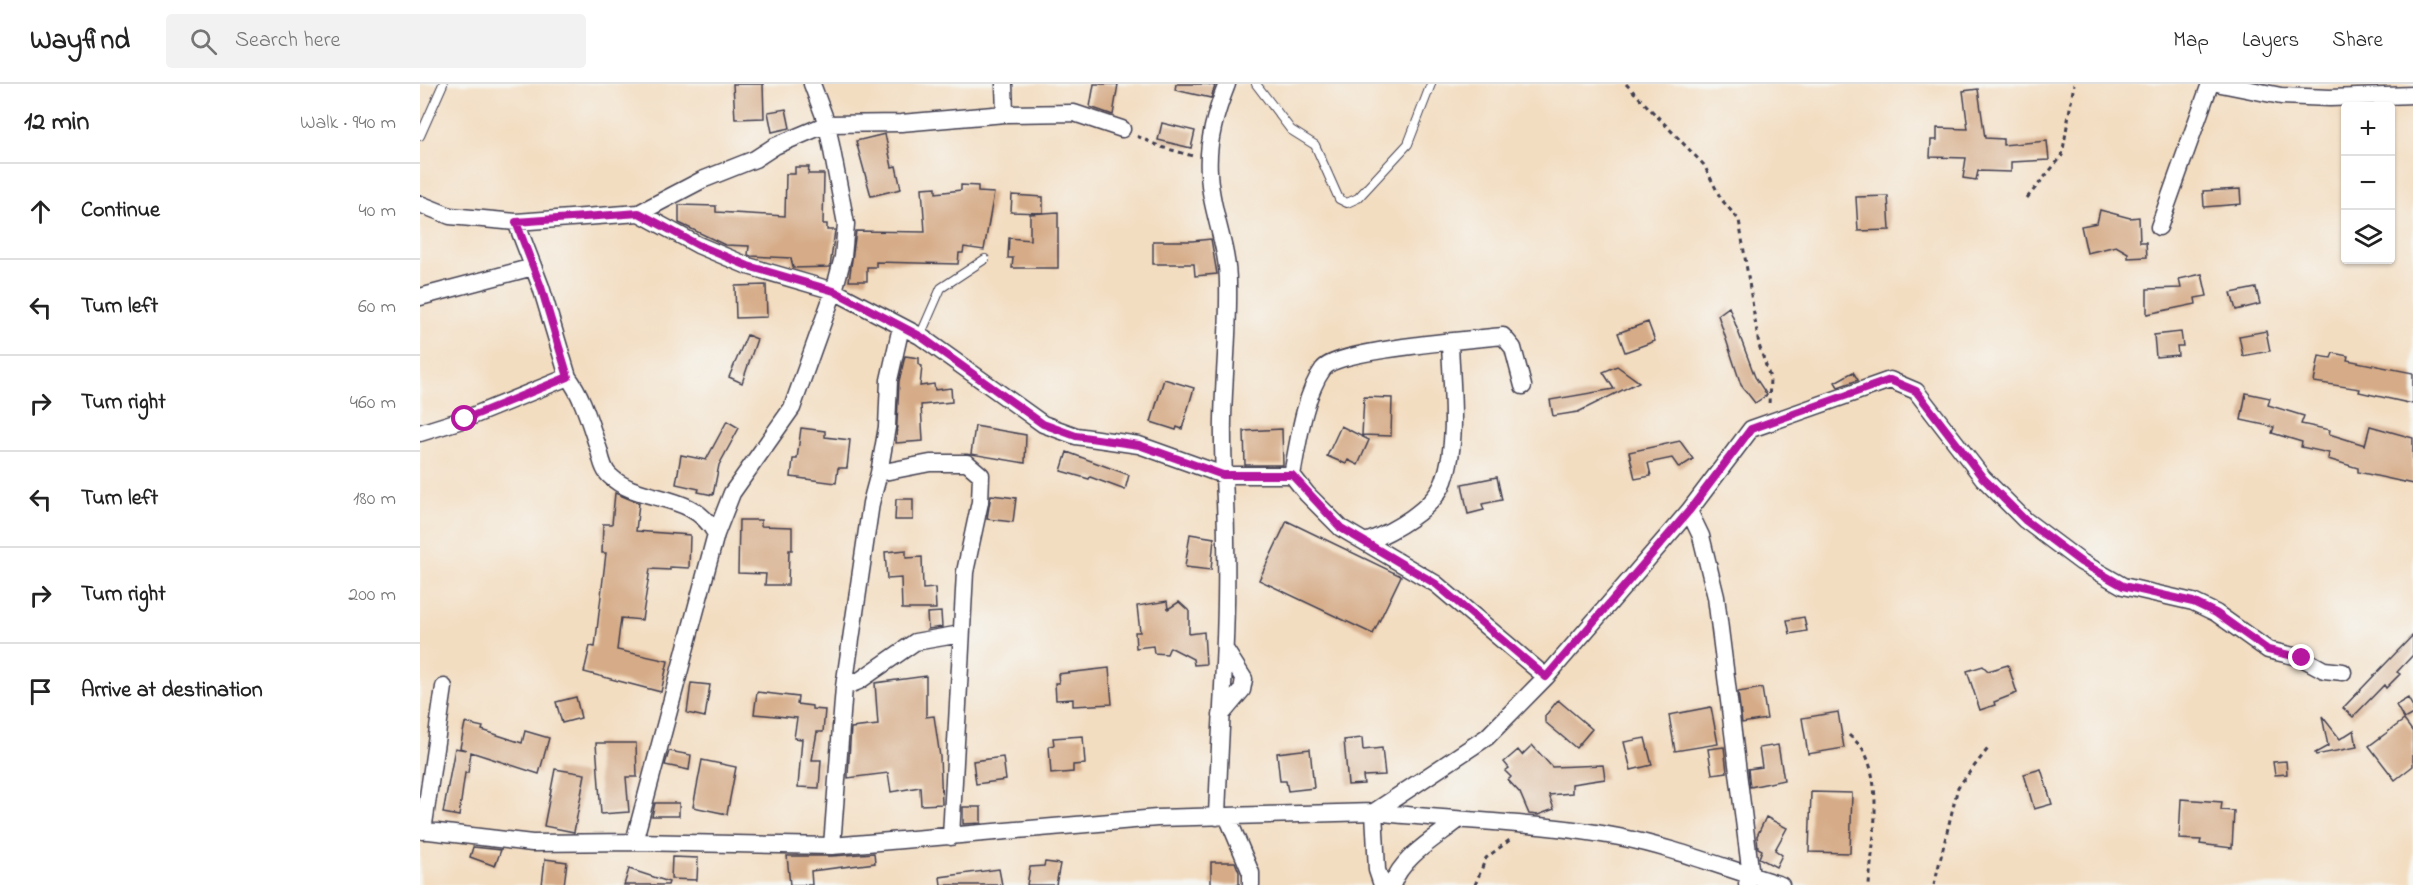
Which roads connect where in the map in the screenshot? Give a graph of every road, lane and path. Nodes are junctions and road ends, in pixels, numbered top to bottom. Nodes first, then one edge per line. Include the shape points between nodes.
1 (443, 84) edge
2 (812, 84) edge
3 (1004, 84) edge
4 (1227, 84) edge
5 (1256, 84) edge
6 (1431, 84) edge
7 (1626, 84) edge
8 (2074, 84) edge
9 (2210, 84) edge
10 (2221, 84) edge
11 (2411, 96) edge
12 (1005, 114) junction
13 (827, 124) junction
14 (1122, 129) joint
15 (420, 136) edge
16 (1209, 160) junction
17 (2027, 198) dead end
18 (420, 204) edge
19 (639, 213) junction
20 (516, 222) junction
21 (2159, 227) dead end
22 (985, 259) dead end
23 (533, 267) junction
24 (834, 291) junction
25 (420, 297) edge
26 (901, 327) junction
27 (920, 336) junction
28 (1450, 342) junction
29 (568, 377) junction
30 (1523, 386) dead end
31 (1768, 423) junction
32 (420, 434) edge
33 (879, 472) junction
34 (1223, 475) junction
35 (1292, 475) junction
36 (1689, 511) junction
37 (716, 534) junction
38 (1366, 542) junction
39 (961, 634) junction
40 (2343, 672) dead end
41 (1546, 677) junction
42 (444, 687) dead end
43 (844, 687) junction
44 (1849, 735) dead end
45 (1990, 746) dead end
46 (1374, 812) junction
47 (1222, 816) junction
48 (1457, 821) junction
49 (1529, 825) junction
50 (421, 831) edge
51 (951, 837) junction
52 (634, 842) junction
53 (832, 846) junction
54 (1749, 880) edge
55 (1777, 884) edge
56 (1251, 885) edge
57 (1382, 885) edge
58 (1392, 885) edge
59 (1475, 885) edge
60 (1869, 885) edge
61 (1934, 885) edge

1 - 15 lane
2 - 13 street
3 - 12 street
4 - 16 street via 1216,112
5 - 6 lane via 1291,130 1315,145 1339,199 1347,203 1358,198 1408,144
7 - 31 path via 1704,165 1721,199 1739,220 1759,345 1770,378
8 - 17 path via 2062,156
9 - 21 street
10 - 11 street via 2281,96
12 - 13 street via 901,123
12 - 14 street via 1074,113
13 - 19 street
13 - 24 street via 846,224
14 - 16 path via 1161,147
16 - 34 street via 1228,281
18 - 20 street via 450,216
19 - 20 street
19 - 24 street via 748,266
20 - 23 street
22 - 27 lane via 941,288
23 - 25 street
23 - 29 street
24 - 26 street
24 - 37 street via 792,408 732,493
26 - 27 street
26 - 33 street via 889,380 887,427
27 - 34 street via 1043,424 1076,436 1139,445
28 - 30 street via 1503,336 1513,348
28 - 35 street via 1356,354 1323,368 1306,404
28 - 38 street via 1452,419 1450,460 1444,483 1402,525
29 - 32 street
29 - 37 street via 579,390 607,473 619,484 693,509 708,520
31 - 36 street via 1751,429
31 - 40 street via 1890,380 1898,382 1916,391 1983,478 2025,520 2081,562 2123,586 2193,602 2216,613 2268,650 2302,658 2324,670
33 - 39 street via 930,463 967,463 981,475 980,502 965,572
33 - 43 street
34 - 35 street
34 - 47 street via 1226,540
35 - 38 street via 1341,528
36 - 41 street
36 - 54 street via 1701,536 1716,597
37 - 52 street
38 - 41 street via 1436,584
39 - 43 street via 915,642
39 - 51 street
41 - 46 street via 1487,737
42 - 50 street
43 - 53 street
44 - 60 path via 1865,751 1871,770 1875,807
45 - 61 path via 1958,787
46 - 47 street
46 - 48 street
46 - 57 street via 1377,870
47 - 51 street via 1156,818
47 - 56 street via 1251,873
48 - 49 street
48 - 58 street via 1405,862
49 - 54 street via 1619,837 1707,859
49 - 59 path via 1486,858
50 - 52 street via 532,843
51 - 53 street
52 - 53 street
54 - 55 street

